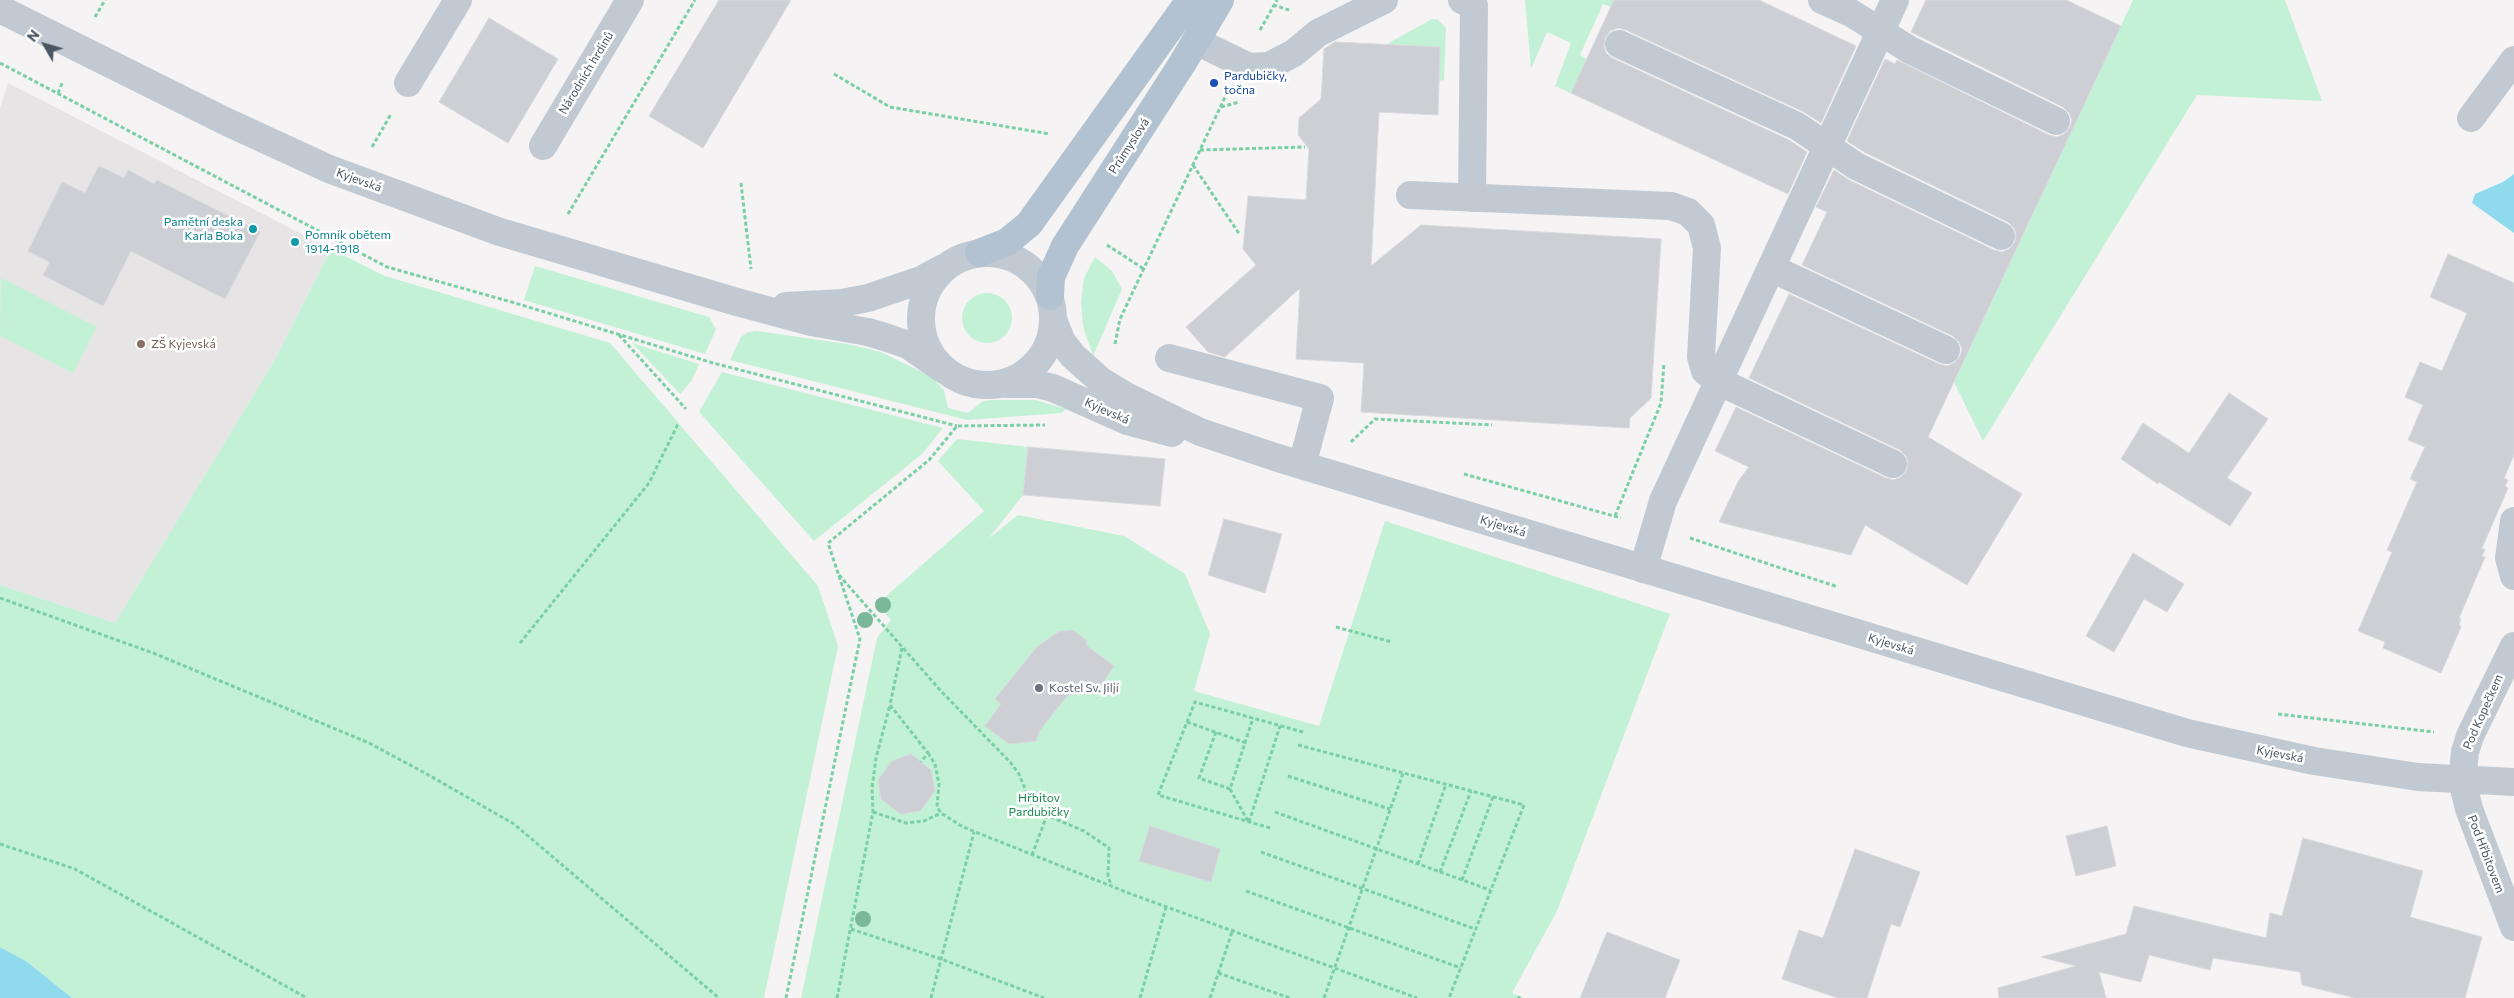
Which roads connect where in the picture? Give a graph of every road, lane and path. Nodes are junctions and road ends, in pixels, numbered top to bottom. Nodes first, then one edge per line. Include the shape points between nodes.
1 (105, 0) edge
2 (458, 0) edge
3 (630, 0) edge
4 (695, 0) edge
5 (1190, 0) edge
6 (1220, 0) edge
7 (1278, 0) edge
8 (1384, 0) edge
9 (1462, 0) edge
10 (1822, 0) edge
11 (1895, 0) edge
12 (0, 9) edge
13 (94, 20) dead end
14 (1880, 32) junction
15 (1196, 41) junction
16 (1619, 44) dead end
17 (2514, 60) edge
18 (0, 63) edge
19 (1242, 64) junction
20 (834, 74) dead end
21 (408, 83) dead end
22 (2471, 118) dead end
23 (2056, 121) dead end
24 (1049, 142) dead end
25 (542, 146) dead end
26 (1827, 146) junction
27 (1305, 147) dead end
28 (371, 149) dead end
29 (1200, 150) junction
30 (379, 152) dead end
31 (1193, 165) junction
32 (741, 183) dead end
33 (1410, 195) dead end
34 (1472, 198) junction
35 (564, 221) dead end
36 (1240, 235) dead end
37 (2001, 236) dead end
38 (979, 253) junction
39 (948, 265) junction
40 (1770, 268) junction
41 (742, 270) dead end
42 (737, 302) junction
43 (1052, 309) junction
44 (618, 334) junction
45 (1114, 348) dead end
46 (1946, 350) dead end
47 (1665, 354) dead end
48 (1169, 358) dead end
49 (944, 370) junction
50 (1718, 381) junction
51 (994, 385) junction
52 (686, 409) dead end
53 (678, 424) dead end
54 (1047, 425) dead end
55 (1492, 425) dead end
56 (957, 426) junction
57 (1311, 430) junction
58 (1351, 442) junction
59 (1360, 445) dead end
60 (1290, 462) junction
61 (1893, 464) dead end
62 (1455, 472) dead end
63 (2514, 521) edge
64 (1689, 537) dead end
65 (1643, 569) junction
66 (837, 573) junction
67 (2514, 576) edge
68 (1840, 588) dead end
69 (0, 598) edge
70 (1336, 627) dead end
71 (1392, 642) dead end
72 (520, 643) dead end
73 (2514, 646) edge
74 (902, 648) junction
75 (890, 705) junction
76 (2274, 713) dead end
77 (1253, 718) junction
78 (1187, 722) junction
79 (1280, 726) junction
80 (1216, 732) junction
81 (1303, 732) dead end
82 (2470, 736) junction
83 (1246, 743) junction
84 (1298, 745) dead end
85 (928, 753) junction
86 (921, 762) dead end
87 (1403, 773) junction
88 (1288, 776) dead end
89 (2462, 780) junction
90 (2514, 782) edge
91 (1446, 784) junction
92 (1230, 789) junction
93 (1471, 791) junction
94 (1494, 797) junction
95 (1390, 809) junction
96 (873, 812) junction
97 (1275, 812) dead end
98 (941, 813) junction
99 (1047, 815) junction
100 (1248, 822) junction
101 (1270, 828) dead end
102 (974, 831) junction
103 (0, 844) edge
104 (1377, 849) junction
105 (1261, 852) dead end
106 (1032, 855) junction
107 (1418, 864) junction
108 (1440, 872) junction
109 (1462, 880) junction
110 (1111, 886) junction
111 (1363, 888) junction
112 (1490, 890) junction
113 (1246, 891) dead end
114 (1166, 907) junction
115 (2514, 927) edge
116 (1349, 928) junction
117 (851, 929) junction
118 (1475, 929) junction
119 (1233, 930) junction
120 (941, 959) junction
121 (1335, 968) junction
122 (1460, 968) junction
123 (1218, 973) junction
124 (1033, 996) edge
125 (307, 998) edge
126 (719, 998) edge
127 (786, 998) edge
128 (837, 998) edge
129 (931, 998) edge
130 (1044, 998) edge
131 (1140, 998) edge
132 (1210, 998) edge
133 (1290, 998) edge
134 (1324, 998) edge
135 (1417, 998) edge
136 (1449, 998) edge

1 - 13 path
2 - 21 street
3 - 25 street, Národních hrdinů
4 - 35 path
5 - 38 main road via 1029,224 1008,242
6 - 15 main road, Průmyslová
7 - 19 path
8 - 19 street via 1318,33 1269,66
9 - 34 street via 1474,6
10 - 14 street
11 - 14 street
12 - 42 street, Kyjevská via 329,169 500,232
14 - 23 street via 1910,50
14 - 26 street
15 - 19 street
15 - 43 main road, Průmyslová via 1065,246 1051,276
16 - 26 street via 1796,126
17 - 22 street
18 - 44 path via 387,266
19 - 29 path
20 - 24 path via 890,108 1055,134
26 - 37 street via 1856,166
26 - 40 street
27 - 29 path
28 - 30 path
29 - 31 path
31 - 36 path
31 - 45 path via 1120,319
32 - 41 path via 751,273
33 - 34 street
34 - 50 street via 1671,206 1696,218 1707,248 1701,358 1705,371
38 - 39 street
38 - 43 street via 1017,259 1037,274
39 - 42 street, Kyjevská via 890,291 842,303 781,306
39 - 49 street via 930,285 921,310 923,337
40 - 46 street
40 - 50 street
42 - 49 street, Kyjevská via 888,338 908,346
43 - 51 street via 1047,348 1031,370
43 - 60 street, Kyjevská via 1062,342 1101,381 1200,432
44 - 52 path
44 - 56 path via 713,363
47 - 62 path via 1661,402 1615,516
48 - 57 street via 1320,398
49 - 51 street via 973,384
50 - 61 street
50 - 65 street via 1663,501
51 - 60 street, Kyjevská via 1038,384 1073,395 1150,428
53 - 72 path via 649,483
54 - 56 path
55 - 58 path via 1375,419
56 - 66 path via 929,460 828,543
57 - 58 path
57 - 60 street
58 - 59 path
60 - 65 street, Kyjevská
63 - 67 street via 2509,558
64 - 68 path
65 - 89 street, Kyjevská via 2216,740 2314,761 2418,777
66 - 74 path
66 - 127 path via 860,639
69 - 126 path via 154,653 370,743 425,773 514,824
70 - 71 path
73 - 82 street, Pod Kopečkem
74 - 75 path
74 - 99 path via 1010,762 1019,774 1032,806
75 - 85 path
75 - 96 path via 873,772
76 - 82 path
77 - 78 path via 1195,702
77 - 79 path
77 - 83 path
78 - 80 path
78 - 100 path via 1158,795
79 - 81 path
79 - 100 path
80 - 83 path
80 - 92 path via 1199,778
82 - 89 street, Pod Kopečkem
83 - 92 path
84 - 87 path
85 - 86 path
85 - 98 path via 935,764 939,784 936,807
87 - 91 path
87 - 95 path
88 - 95 path
89 - 90 street, Kyjevská
89 - 115 street, Pod Hřbitovem via 2469,809
91 - 93 path
91 - 107 path
92 - 100 path
93 - 94 path
93 - 108 path
94 - 109 path
94 - 112 path via 1524,805
95 - 104 path
96 - 98 path via 906,823 924,821
96 - 117 path
97 - 104 path
98 - 102 path
99 - 106 path
99 - 110 path via 1084,831 1109,848
100 - 101 path
102 - 106 path
102 - 120 path
103 - 125 path via 75,868
104 - 107 path
104 - 111 path
105 - 111 path
106 - 110 path
107 - 108 path
108 - 109 path
109 - 112 path
110 - 114 path
111 - 116 path
111 - 118 path
112 - 118 path
113 - 116 path
114 - 119 path
114 - 131 path
116 - 121 path
116 - 122 path
117 - 120 path
117 - 128 path
118 - 122 path
119 - 121 path
119 - 123 path
120 - 124 path
120 - 129 path
121 - 134 path
121 - 135 path
122 - 136 path
123 - 132 path
123 - 133 path
124 - 130 path

